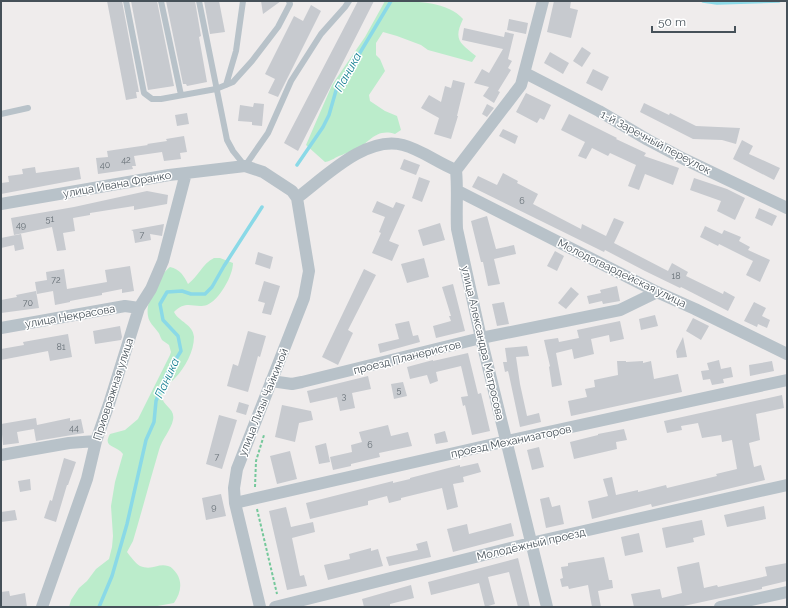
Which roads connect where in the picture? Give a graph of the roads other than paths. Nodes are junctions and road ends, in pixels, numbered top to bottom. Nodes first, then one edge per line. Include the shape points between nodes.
1 (126, 1) edge
2 (162, 1) edge
3 (199, 1) edge
4 (243, 1) edge
5 (348, 1) edge
6 (543, 1) edge
7 (292, 2) edge
8 (344, 4) edge
9 (525, 73) junction
10 (226, 85) junction
11 (216, 89) junction
12 (180, 95) junction
13 (28, 108) dead end
14 (1, 114) edge
15 (245, 166) junction
16 (456, 170) junction
17 (186, 173) junction
18 (458, 191) junction
19 (297, 198) junction
20 (1, 204) edge
21 (787, 208) edge
22 (657, 292) junction
23 (139, 308) junction
24 (1, 328) edge
25 (481, 338) junction
26 (787, 354) edge
27 (787, 380) edge
28 (271, 381) junction
29 (96, 441) junction
30 (507, 441) junction
31 (1, 455) edge
32 (787, 485) edge
33 (235, 503) junction
34 (531, 543) junction
35 (787, 592) edge
36 (42, 607) edge
37 (260, 607) edge
38 (275, 607) edge
39 (547, 607) edge
40 (720, 607) edge

1 - 12 lane via 144,92 152,99
2 - 12 lane
3 - 11 lane
4 - 10 lane via 236,51
5 - 8 lane
6 - 9 street
7 - 10 lane via 278,27 252,61 233,82
8 - 15 lane via 316,41 291,81 268,133
9 - 16 street via 521,85
9 - 21 street, 1-й Заречный переулок via 684,159
10 - 11 lane
11 - 12 lane
11 - 15 lane via 226,140
13 - 14 lane
15 - 17 street, улица Ивана Франко
15 - 19 street, улица Ивана Франко via 263,172 292,191
16 - 18 street, улица Александра Матросова
16 - 19 street via 403,145 384,144 366,149 346,160
17 - 20 street, улица Ивана Франко
17 - 23 street, Приовражная улица via 163,261 151,289
18 - 22 street, Молодогвардейская улица
18 - 25 street, улица Александра Матросова via 457,229
19 - 28 street, улица Лизы Чайкиной via 309,271 308,282
22 - 25 street, проезд Планеристов via 620,310
22 - 26 street, Молодогвардейская улица
23 - 24 street, улица Некрасова via 125,306
23 - 29 street, Приовражная улица
25 - 28 street, проезд Планеристов via 309,381 292,384
25 - 30 street, улица Александра Матросова
27 - 30 street, проезд Механизаторов
28 - 33 street, улица Лизы Чайкиной via 237,469
29 - 31 street
29 - 36 street, Приовражная улица via 87,479
30 - 33 street, проезд Механизаторов
30 - 34 street, улица Александра Матросова
32 - 34 street, Молодёжный проезд
33 - 37 street, улица Лизы Чайкиной
34 - 38 street, Молодёжный проезд
34 - 39 street, улица Александра Матросова
35 - 40 street

